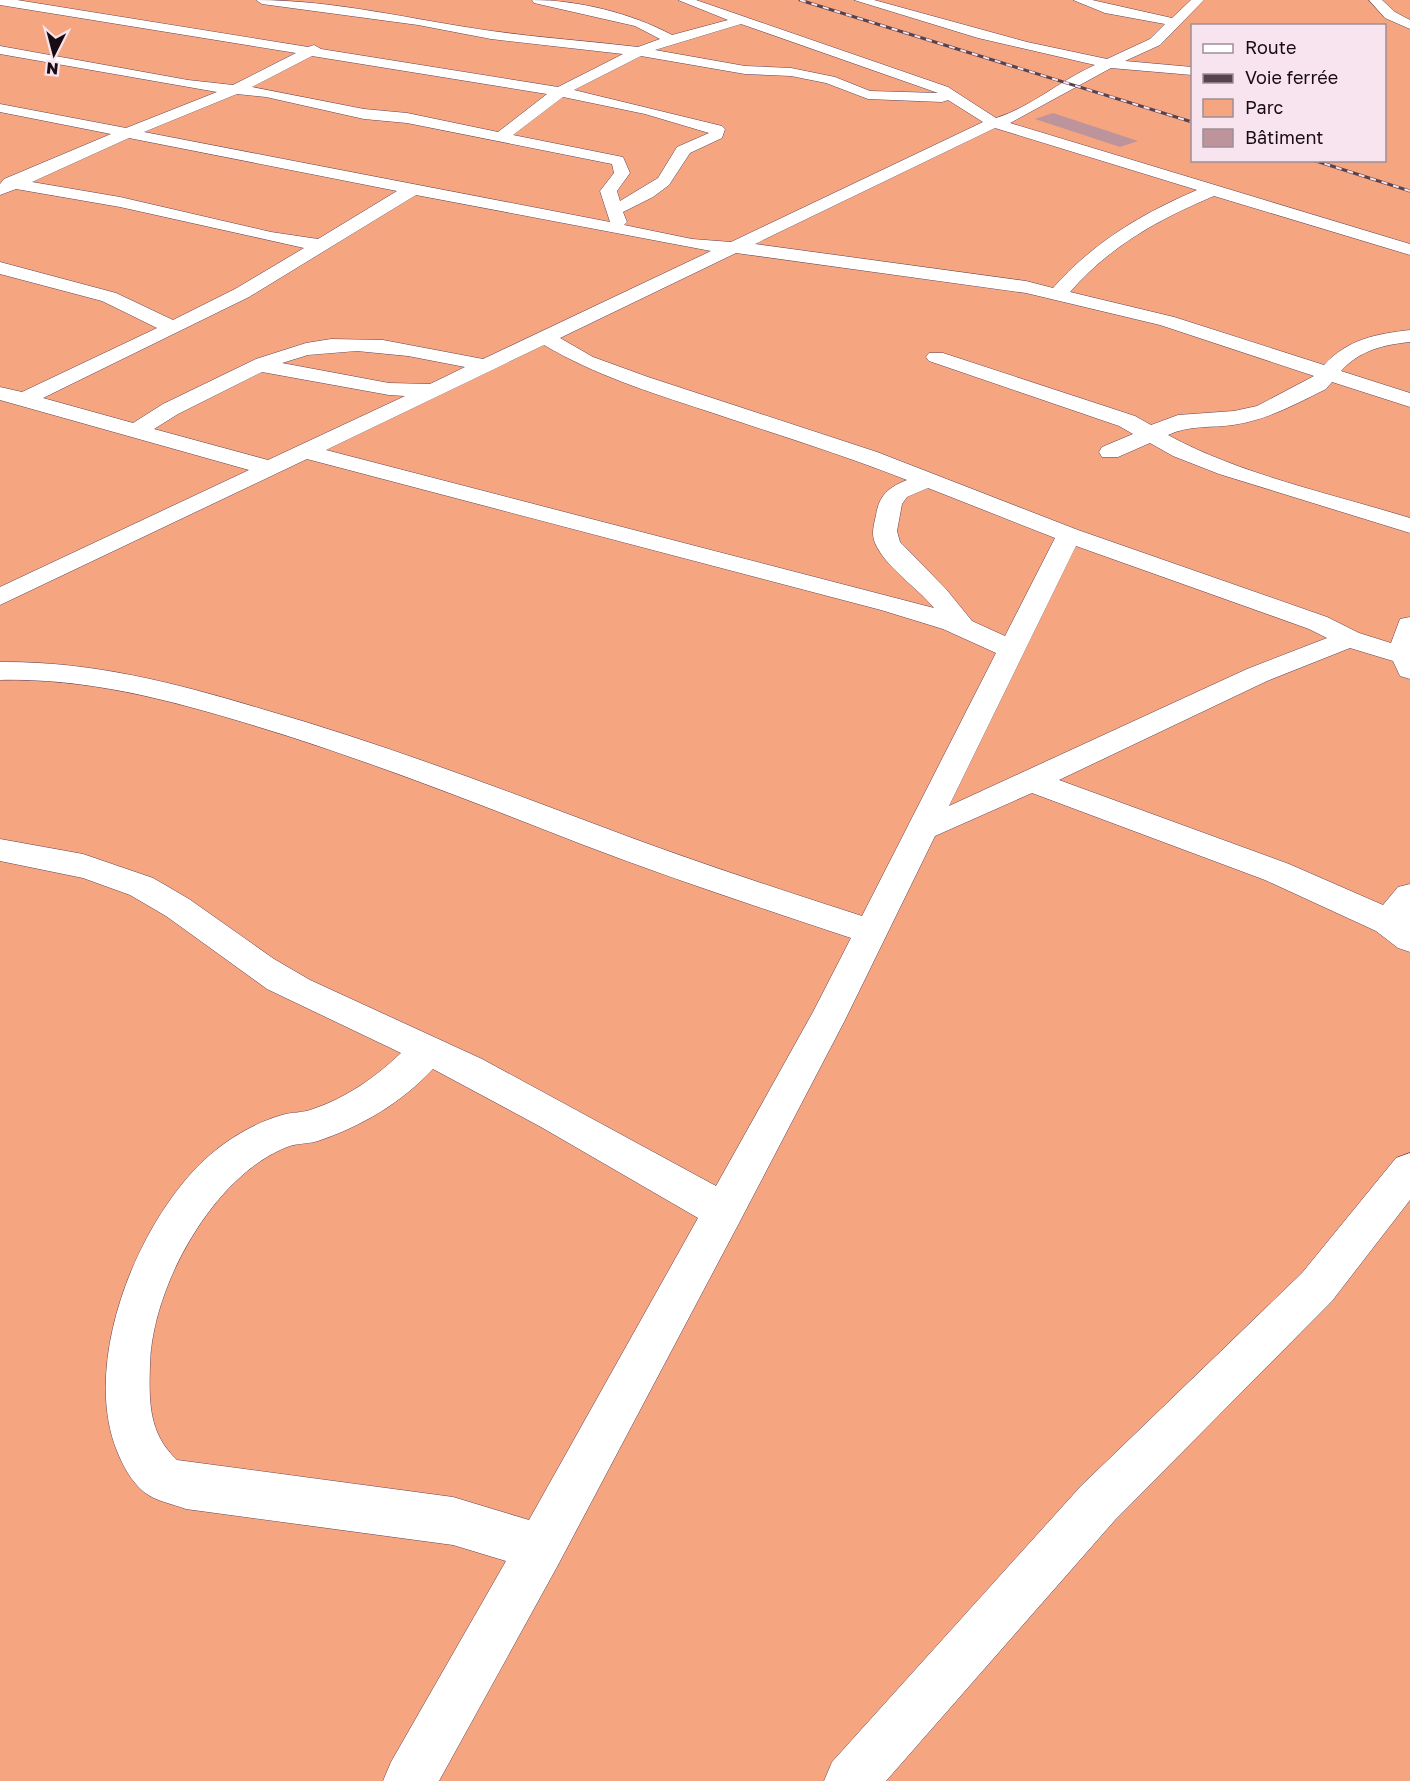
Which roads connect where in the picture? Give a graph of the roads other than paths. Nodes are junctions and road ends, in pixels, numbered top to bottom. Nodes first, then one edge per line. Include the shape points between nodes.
1 (262, 0) edge
2 (538, 0) edge
3 (684, 0) edge
4 (1080, 0) edge
5 (1198, 0) edge
6 (1374, 0) edge
7 (0, 1) edge
8 (866, 1) edge
9 (418, 5) dead end
10 (1401, 5) dead end
11 (114, 8) dead end
12 (587, 11) junction
13 (93, 16) junction
14 (388, 17) junction
15 (743, 20) junction
16 (1173, 22) junction
17 (721, 25) junction
18 (62, 27) dead end
19 (1409, 28) edge
20 (355, 30) dead end
21 (1389, 31) dead end
22 (669, 39) junction
23 (21, 41) dead end
24 (329, 41) dead end
25 (0, 49) edge
26 (313, 50) junction
27 (637, 51) junction
28 (1113, 63) junction
29 (1191, 71) edge
30 (235, 89) junction
31 (562, 92) junction
32 (956, 97) junction
33 (0, 108) edge
34 (994, 123) junction
35 (129, 132) junction
36 (501, 137) junction
37 (5, 185) edge
38 (1213, 190) junction
39 (410, 191) junction
40 (620, 221) junction
41 (323, 245) junction
42 (730, 248) junction
43 (1410, 249) edge
44 (0, 268) edge
45 (1058, 294) junction
46 (173, 327) junction
47 (1410, 336) edge
48 (543, 337) junction
49 (936, 357) dead end
50 (484, 365) junction
51 (259, 366) junction
52 (1328, 375) junction
53 (431, 390) junction
54 (0, 393) edge
55 (23, 400) junction
56 (1410, 400) edge
57 (136, 431) junction
58 (1151, 433) junction
59 (303, 451) junction
60 (1110, 452) dead end
61 (269, 468) junction
62 (926, 481) junction
63 (1410, 526) edge
64 (1069, 535) junction
65 (0, 597) edge
66 (1410, 625) edge
67 (962, 626) junction
68 (1349, 639) junction
69 (1012, 650) junction
70 (1408, 663) edge
71 (0, 671) edge
72 (1031, 781) junction
73 (922, 829) junction
74 (0, 850) edge
75 (1410, 896) edge
76 (1399, 930) edge
77 (871, 932) junction
78 (427, 1050) junction
79 (1410, 1170) edge
80 (724, 1212) junction
81 (540, 1548) junction
82 (410, 1781) edge
83 (851, 1781) edge

1 - 14 street
2 - 12 street
3 - 15 street
4 - 16 street
5 - 16 street
6 - 10 street
6 - 19 street
7 - 13 street
8 - 28 street via 1013,41
9 - 14 street
11 - 13 street
12 - 17 street via 671,24
12 - 22 street via 639,23
13 - 18 street
13 - 26 street
14 - 20 street
14 - 27 street via 491,35
15 - 17 street
15 - 32 street
16 - 28 street via 1155,42
17 - 22 street
19 - 21 street
22 - 27 street
23 - 25 street
24 - 26 street
25 - 30 street
26 - 30 street
26 - 31 street
27 - 31 street
27 - 32 street via 736,69 819,77 868,95
28 - 29 street
28 - 34 street via 1060,88 1014,117
30 - 35 street
30 - 36 street
31 - 36 street
31 - 40 street via 717,129 716,135 683,150 671,176
32 - 34 street
33 - 35 street
34 - 38 street
34 - 42 street
35 - 37 street
35 - 39 street
36 - 40 street via 617,160 623,169 621,179 609,189
37 - 41 street via 120,202
38 - 43 street
38 - 45 street via 1135,224 1094,256
39 - 40 street via 485,205 546,208
39 - 41 street
40 - 42 street via 692,244
41 - 46 street
42 - 45 street
42 - 48 street
44 - 46 street via 109,297
45 - 52 street via 1167,321
46 - 55 street
47 - 52 street via 1361,346 1338,362
48 - 50 street
48 - 62 street via 586,361 640,382 807,435
49 - 58 street via 1085,405
50 - 51 street via 345,344 304,349
50 - 53 street
51 - 53 street via 389,389
51 - 57 street via 166,410
52 - 56 street
52 - 58 street via 1306,391 1250,416 1178,422
53 - 59 street
54 - 55 street
55 - 57 street
57 - 61 street
58 - 60 street
58 - 63 street via 1181,451 1227,469
59 - 61 street
59 - 67 street
61 - 65 street
62 - 64 street
62 - 67 street via 899,492 890,503 885,531 897,555
64 - 68 street via 1318,623
64 - 69 street
66 - 70 street via 1406,632
67 - 69 street
68 - 70 street
68 - 72 street via 1257,675
69 - 73 street
71 - 77 street via 64,670 118,678 308,731 674,866
72 - 73 street
72 - 76 street via 1278,872
73 - 77 street
74 - 78 street via 83,865 117,876 192,917 269,975
75 - 76 street
77 - 80 street
78 - 80 street via 607,1143
78 - 81 street via 401,1079 358,1108 314,1126 282,1131 251,1146 198,1194 168,1237 130,1339 126,1397 133,1432 137,1448 162,1476 186,1486 453,1521
79 - 83 street via 1317,1287 1098,1503
80 - 81 street
81 - 82 street

